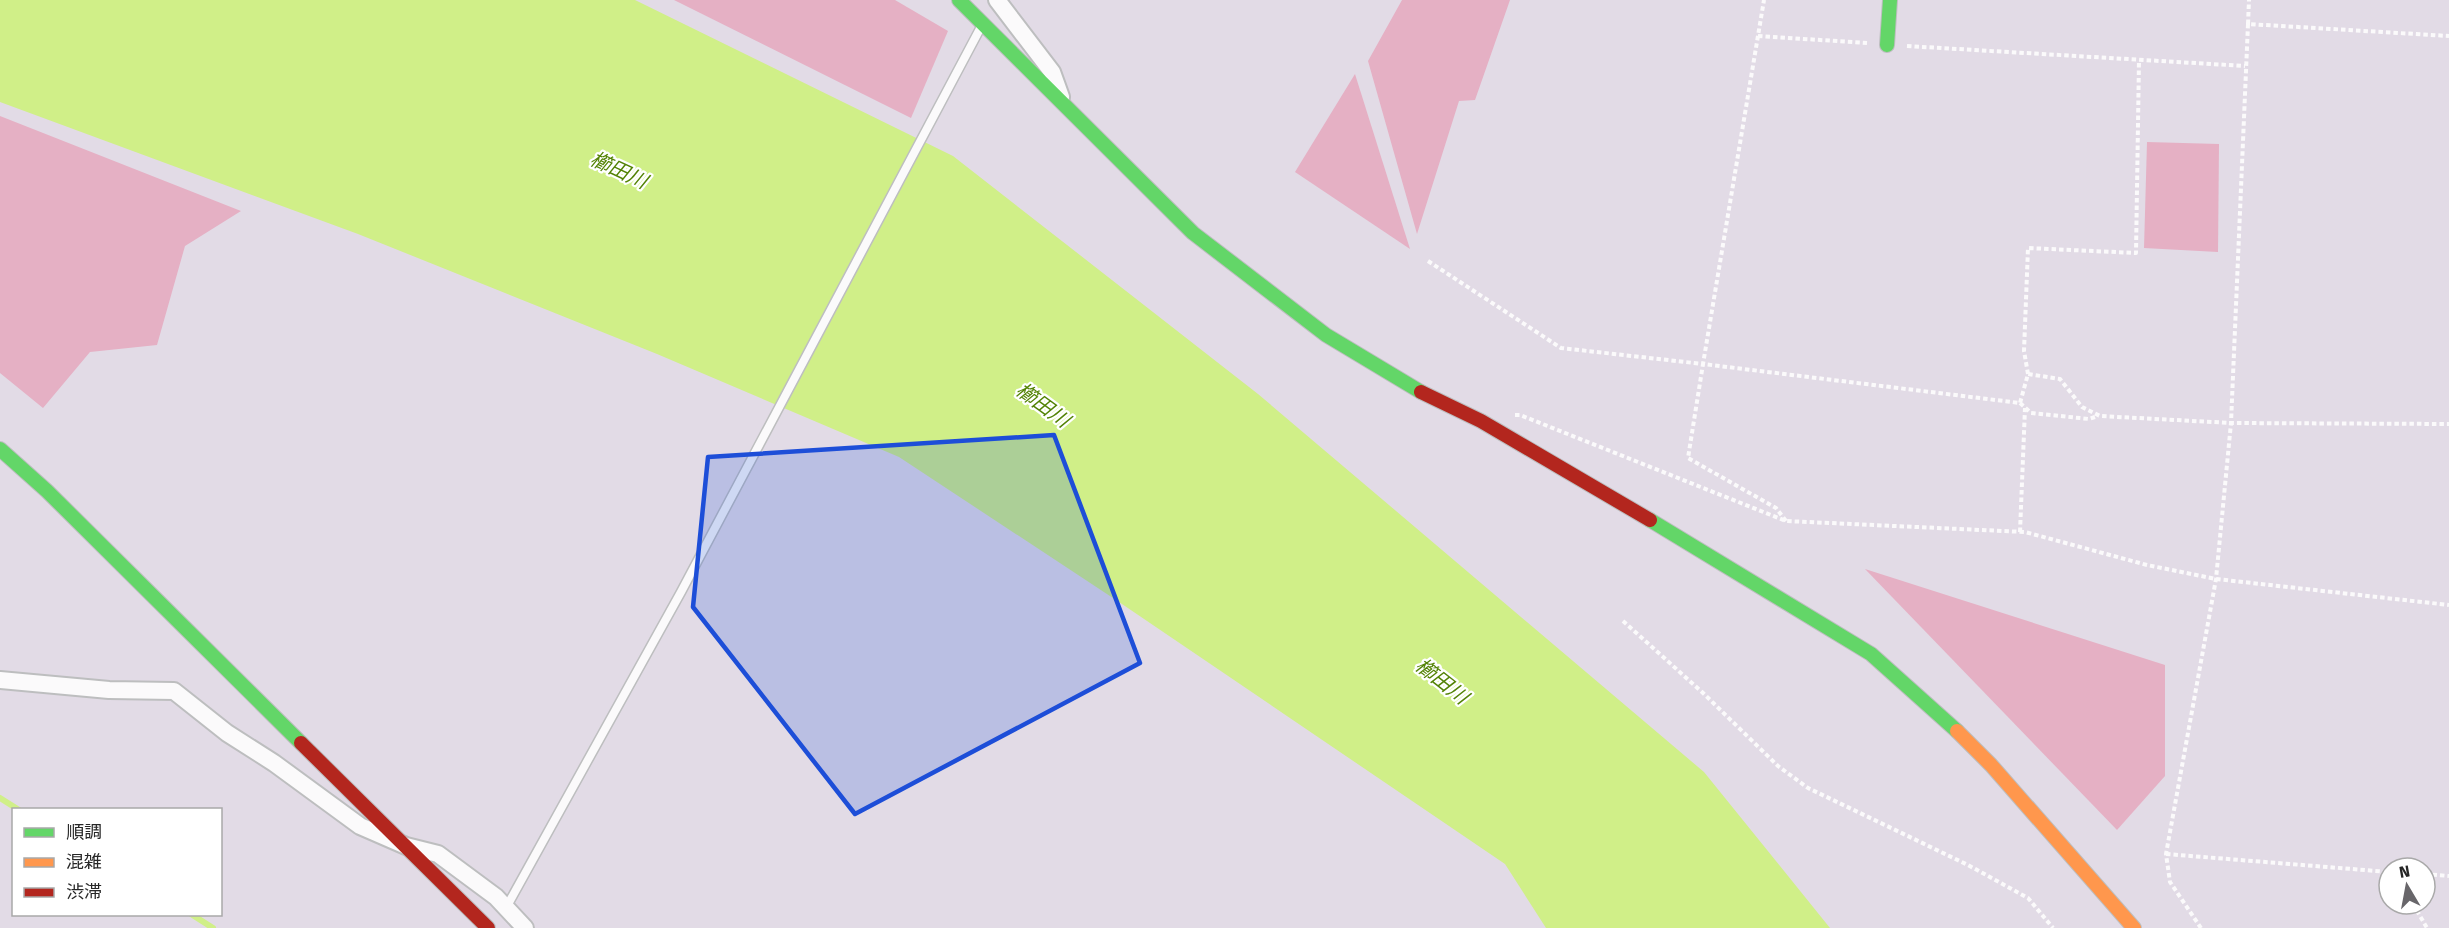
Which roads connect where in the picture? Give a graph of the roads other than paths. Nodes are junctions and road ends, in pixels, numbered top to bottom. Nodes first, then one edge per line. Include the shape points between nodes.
1 (958, 0) edge
2 (997, 0) edge
3 (1890, 0) edge
4 (982, 25) junction
5 (1887, 45) road end
6 (1064, 106) junction
7 (0, 449) edge
8 (0, 680) edge
9 (406, 846) junction
10 (507, 906) junction
11 (488, 928) edge
12 (525, 928) edge
13 (2134, 928) edge

1 - 4 street
2 - 6 street via 1052,72
3 - 5 street
4 - 6 street
4 - 10 lane via 728,503
6 - 13 street via 1192,233 1326,335 1411,387 1481,421 1575,476 1871,654 1991,765
7 - 9 street
8 - 9 street via 109,690 174,691 360,826
9 - 10 street via 438,854
9 - 11 street
10 - 12 street

